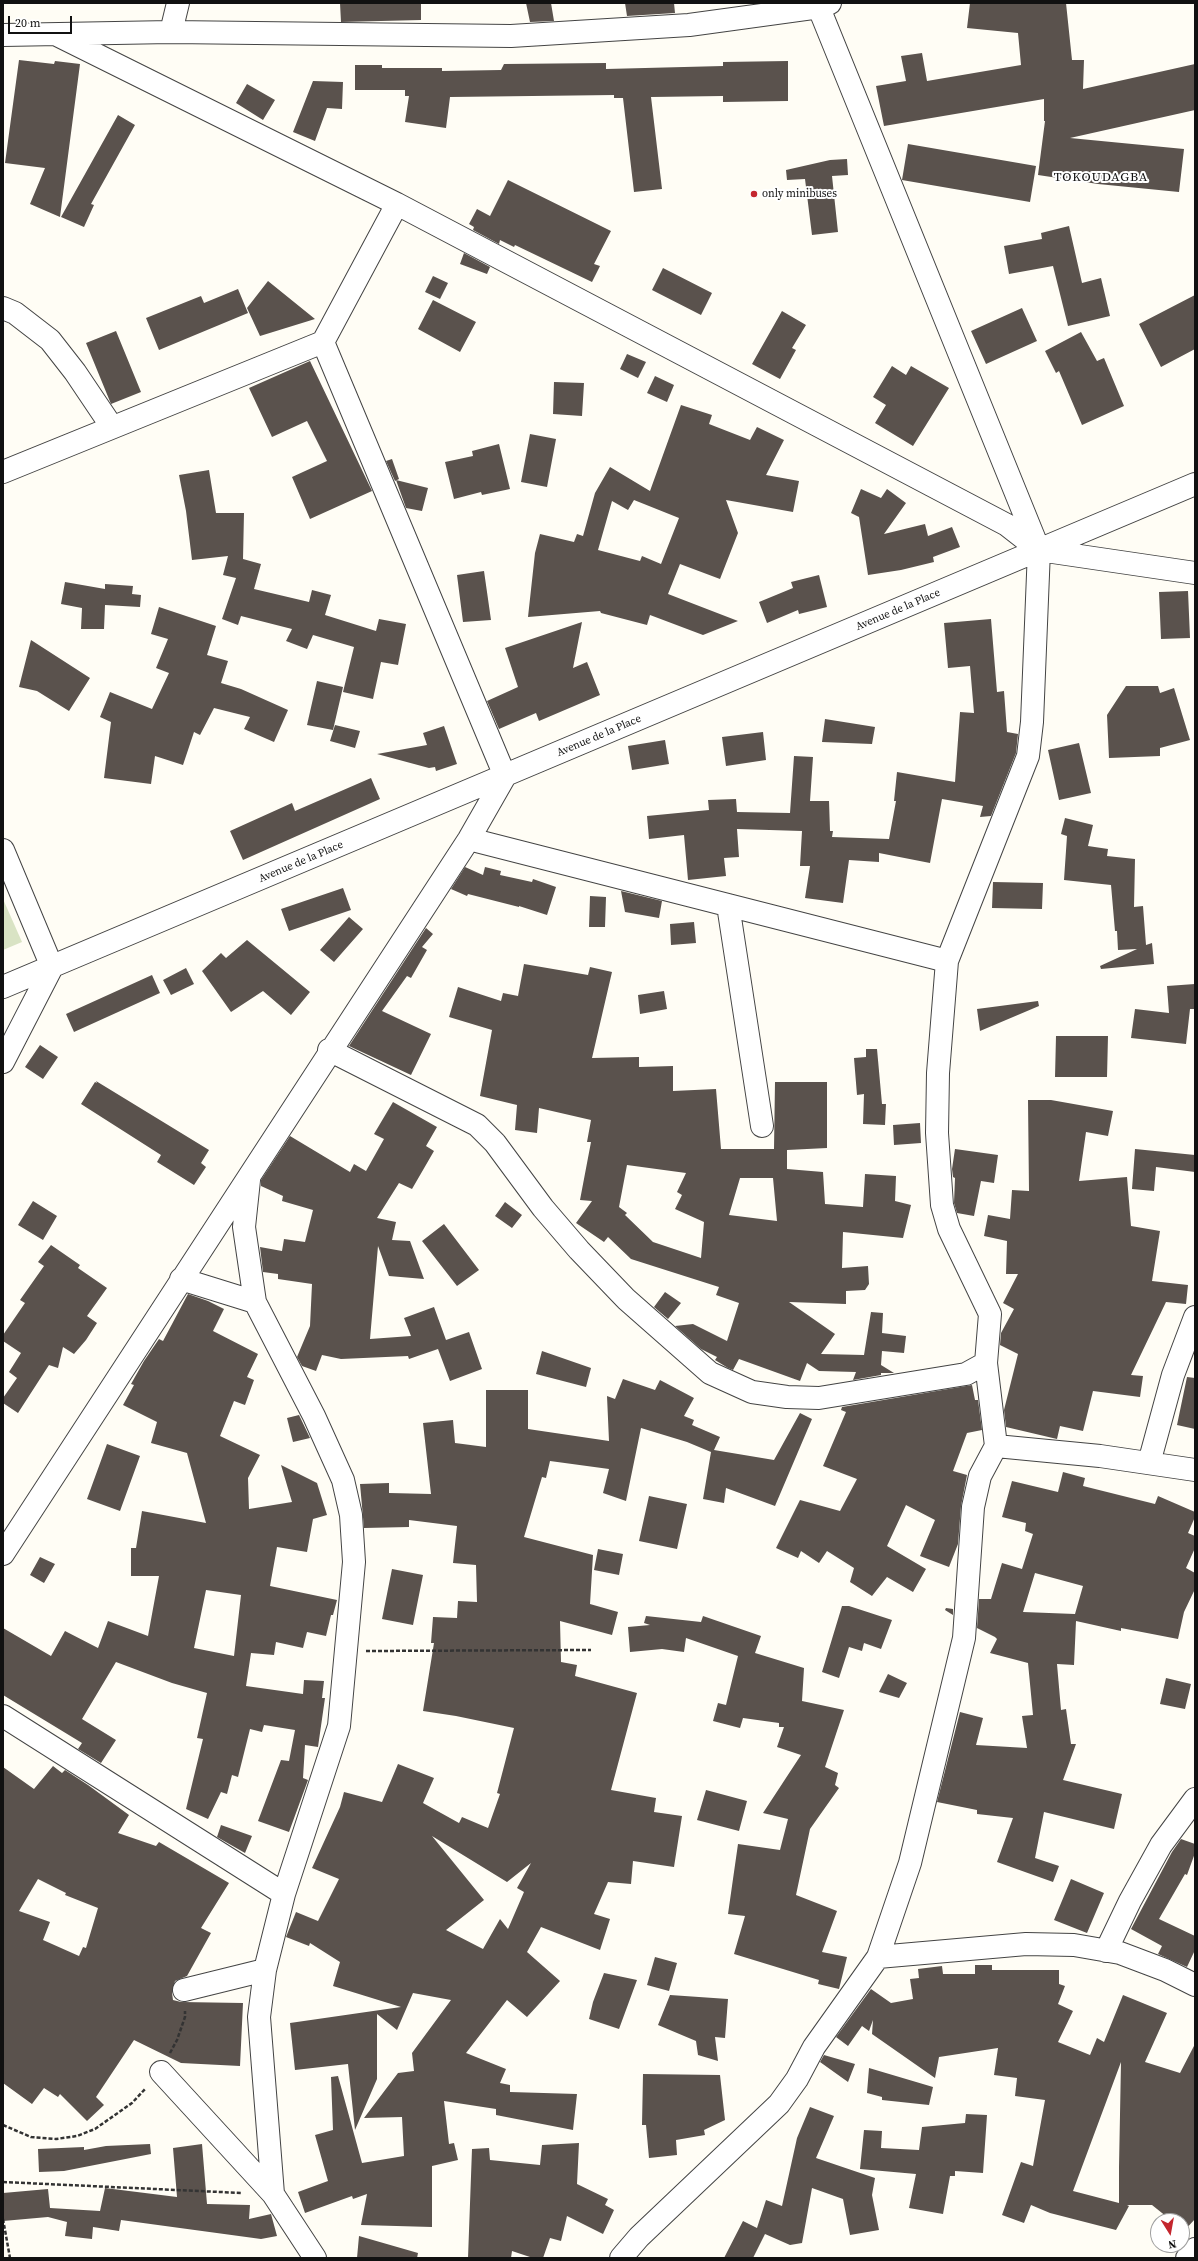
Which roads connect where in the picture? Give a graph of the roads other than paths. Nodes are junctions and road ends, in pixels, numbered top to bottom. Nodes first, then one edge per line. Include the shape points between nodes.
1 (178, 3) edge
2 (822, 4) edge
3 (171, 32) junction
4 (3, 35) edge
5 (57, 35) junction
6 (397, 204) junction
7 (3, 308) edge
8 (323, 342) junction
9 (112, 427) junction
10 (3, 472) edge
11 (1195, 484) edge
12 (1039, 550) junction
13 (1195, 573) edge
14 (505, 776) junction
15 (468, 839) junction
16 (3, 850) edge
17 (728, 905) junction
18 (947, 961) junction
19 (52, 966) junction
20 (3, 987) edge
21 (329, 1050) junction
22 (3, 1062) edge
23 (762, 1126) dead end
24 (250, 1175) junction
25 (182, 1280) junction
26 (255, 1302) junction
27 (1195, 1317) edge
28 (986, 1363) junction
29 (996, 1446) junction
30 (1149, 1463) junction
31 (1195, 1470) edge
32 (3, 1554) edge
33 (3, 1716) edge
34 (1195, 1799) edge
35 (284, 1894) junction
36 (1106, 1951) junction
37 (878, 1957) junction
38 (265, 1970) junction
39 (1195, 1985) edge
40 (184, 1990) road end
41 (161, 2072) road end
42 (273, 2194) junction
43 (1195, 2249) edge
44 (315, 2258) edge
45 (621, 2258) edge
46 (1187, 2258) edge

1 - 3 street
2 - 3 street via 689,25 511,36
2 - 12 street
3 - 5 street
4 - 5 street
5 - 6 street
6 - 8 street
6 - 12 street via 1007,525
7 - 9 street via 14,313 50,340
8 - 9 street
8 - 14 street
9 - 10 street
11 - 12 street, Avenue de la Place
12 - 13 street
12 - 14 street, Avenue de la Place
12 - 18 street via 1032,722 1028,756
14 - 15 street
14 - 19 street, Avenue de la Place
15 - 17 street
15 - 21 street
16 - 19 street
17 - 18 street
17 - 23 street
18 - 28 street via 937,1086 939,1181 942,1206 949,1229 990,1314
19 - 20 street, Avenue de la Place
19 - 22 street
21 - 24 street
21 - 28 street via 477,1125 495,1143 543,1208 579,1250 626,1299 710,1373 752,1392 819,1398 966,1374
24 - 25 street
24 - 26 street via 244,1227
25 - 26 street
25 - 32 street
26 - 35 street via 314,1416 343,1480 350,1514 354,1562 339,1726
27 - 30 street via 1173,1375
28 - 29 street
29 - 30 street
29 - 37 street via 980,1476 973,1507 964,1638 910,1863
30 - 31 street
33 - 35 street
34 - 36 street via 1161,1845
35 - 38 street
36 - 37 street via 1074,1945 1026,1944
36 - 39 street via 1120,1953 1165,1970
37 - 45 street via 814,2047 797,2079 779,2104 639,2237
38 - 40 street
38 - 42 street via 259,2017
41 - 42 street
42 - 44 street
43 - 46 street

